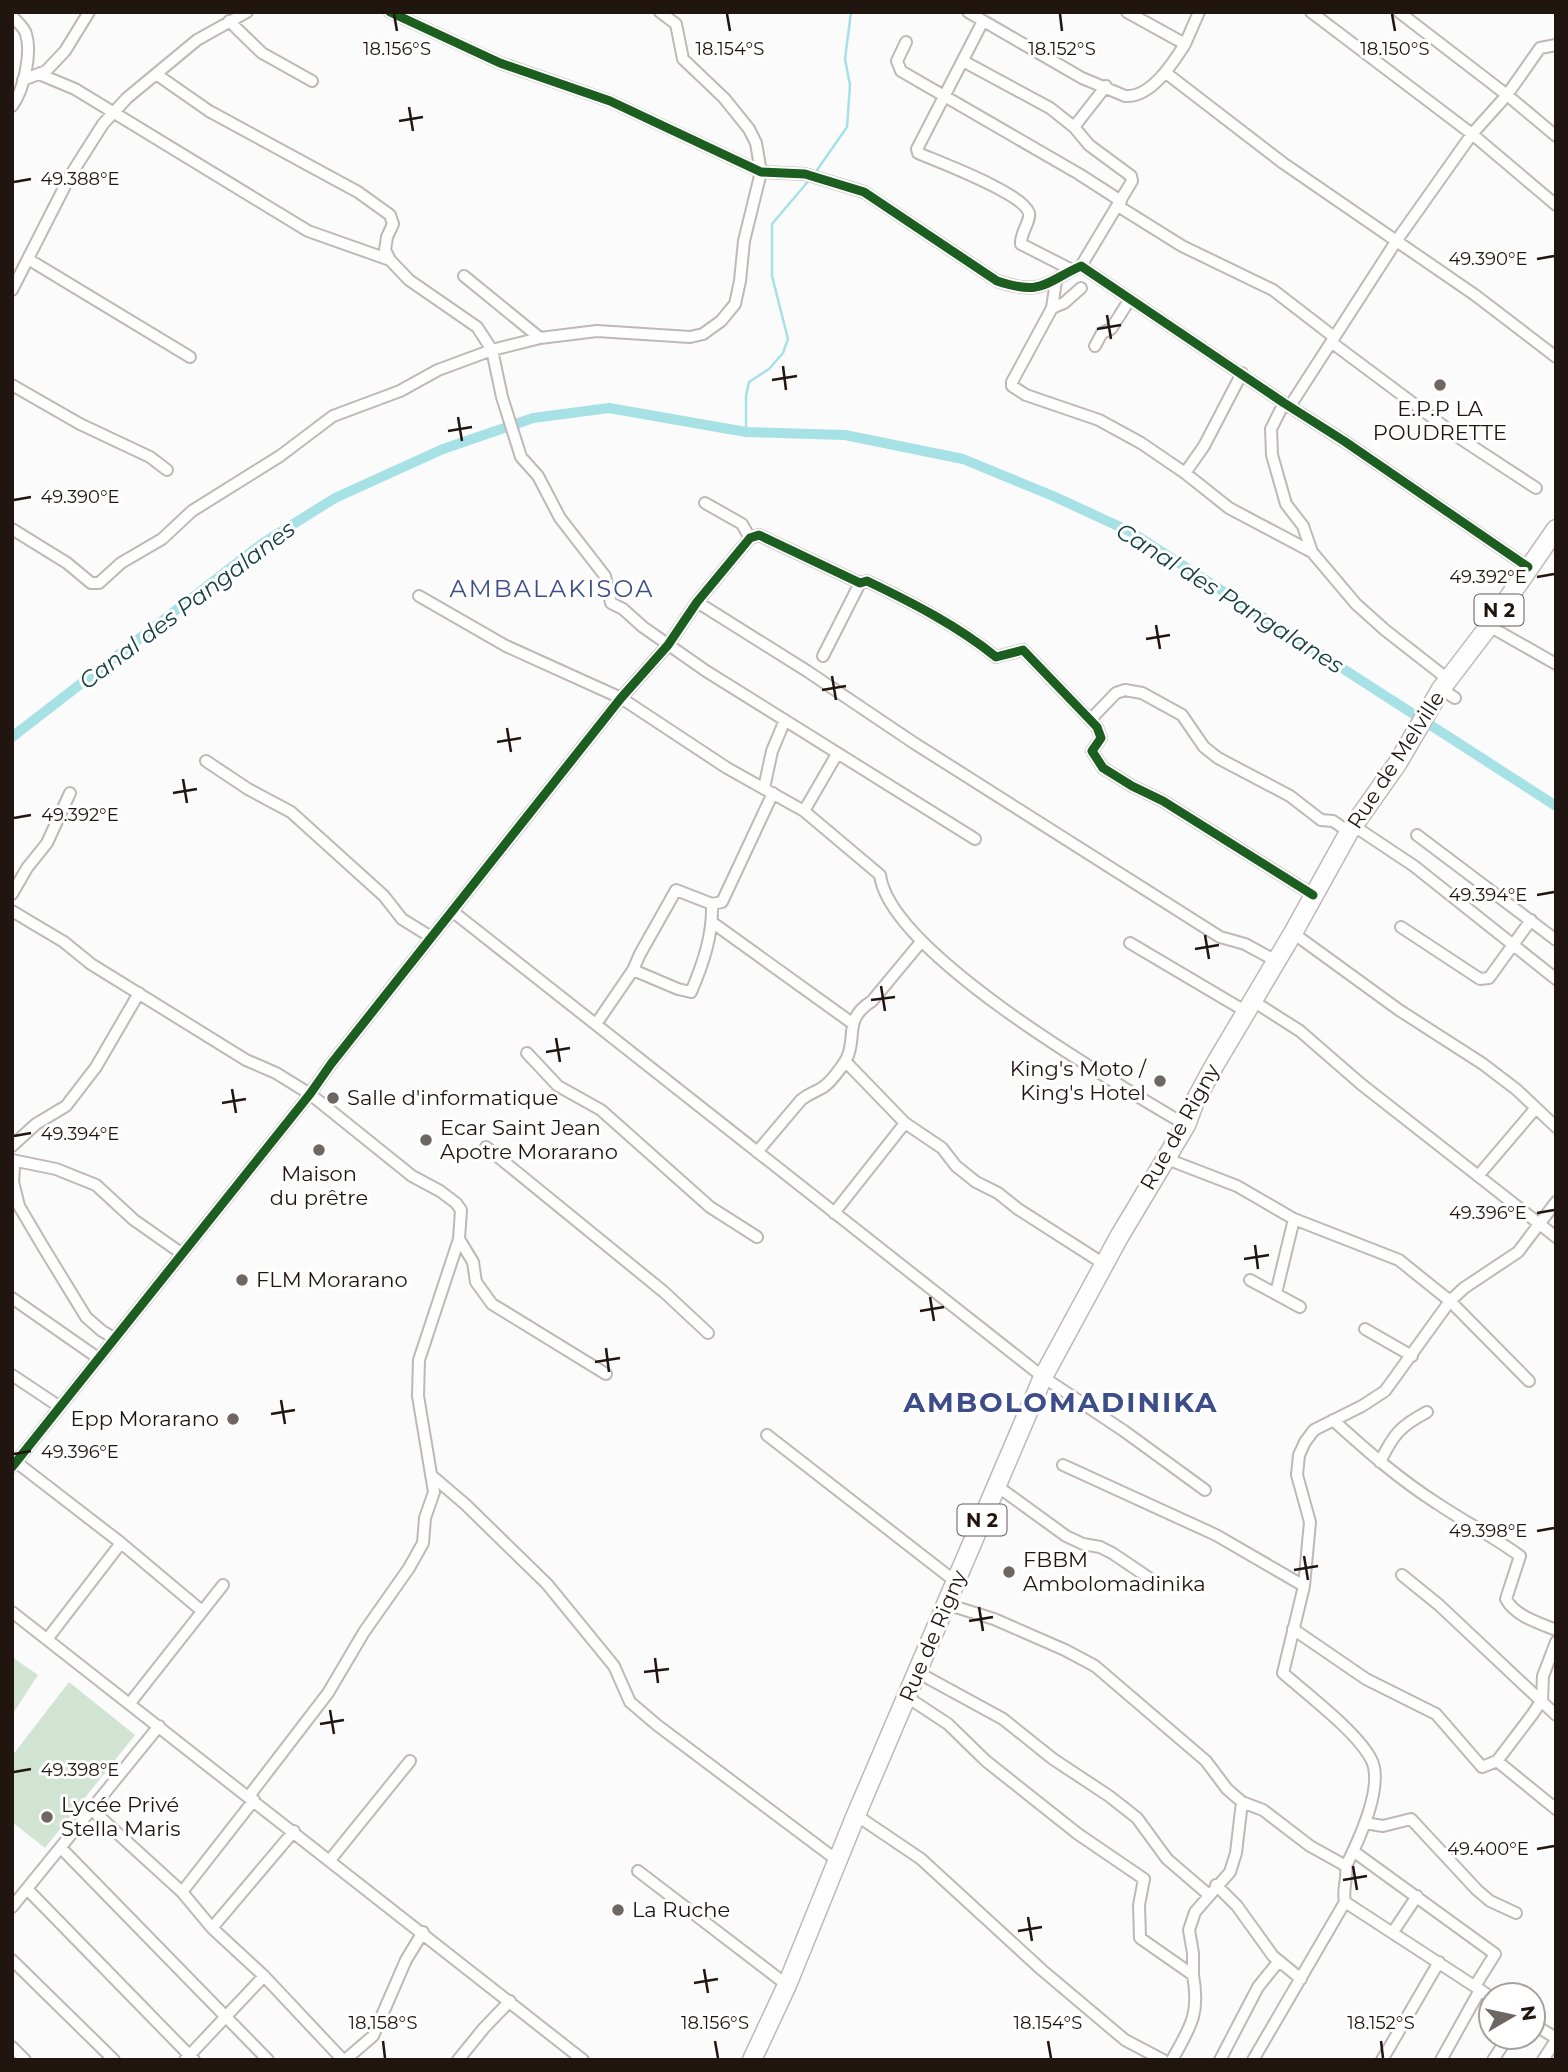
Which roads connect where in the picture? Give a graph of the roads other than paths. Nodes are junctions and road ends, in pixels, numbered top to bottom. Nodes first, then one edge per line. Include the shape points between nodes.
1 (89, 12) edge
2 (247, 12) edge
3 (390, 12) edge
4 (660, 12) edge
5 (968, 12) edge
6 (1127, 12) edge
7 (1199, 12) edge
8 (1311, 12) edge
9 (1399, 12) edge
10 (12, 16) edge
11 (229, 21) junction
12 (983, 21) junction
13 (906, 42) dead end
14 (1555, 43) edge
15 (1185, 44) junction
16 (963, 61) junction
17 (1166, 73) junction
18 (38, 74) junction
19 (156, 74) junction
20 (23, 80) junction
21 (312, 81) dead end
22 (1106, 86) junction
23 (943, 95) junction
24 (1507, 95) junction
25 (12, 106) edge
26 (113, 113) junction
27 (1074, 127) junction
28 (1472, 134) junction
29 (1556, 136) edge
30 (761, 172) junction
31 (1119, 203) junction
32 (1556, 205) edge
33 (1396, 240) junction
34 (28, 259) junction
35 (390, 260) junction
36 (1077, 268) junction
37 (464, 276) dead end
38 (16, 277) edge
39 (1056, 281) junction
40 (1081, 288) dead end
41 (12, 290) edge
42 (1130, 299) junction
43 (1052, 308) junction
44 (540, 338) junction
45 (1333, 340) junction
46 (1096, 346) dead end
47 (492, 350) junction
48 (190, 357) dead end
49 (1556, 357) edge
50 (1242, 373) junction
51 (12, 385) edge
52 (1287, 404) junction
53 (167, 470) dead end
54 (1185, 473) junction
55 (1536, 488) dead end
56 (705, 503) dead end
57 (1556, 528) edge
58 (12, 529) edge
59 (750, 538) junction
60 (1312, 552) junction
61 (1528, 568) junction
62 (860, 583) junction
63 (419, 596) dead end
64 (697, 602) junction
65 (1489, 626) junction
66 (668, 645) junction
67 (823, 656) dead end
68 (1556, 664) edge
69 (1448, 689) junction
70 (621, 698) junction
71 (785, 720) junction
72 (1090, 720) junction
73 (837, 754) junction
74 (206, 761) dead end
75 (768, 791) junction
76 (70, 793) dead end
77 (804, 811) junction
78 (1352, 829) junction
79 (1417, 835) dead end
80 (975, 839) dead end
81 (12, 894) edge
82 (1313, 895) junction
83 (712, 904) junction
84 (12, 911) edge
85 (452, 911) junction
86 (1531, 920) junction
87 (713, 923) junction
88 (1401, 927) dead end
89 (1293, 933) junction
90 (431, 937) junction
91 (1556, 940) edge
92 (921, 942) junction
93 (1130, 943) dead end
94 (1513, 944) junction
95 (1276, 961) junction
96 (633, 971) junction
97 (1556, 979) edge
98 (139, 993) junction
99 (1249, 1006) junction
100 (852, 1023) junction
101 (596, 1024) junction
102 (527, 1053) dead end
103 (845, 1061) junction
104 (310, 1094) junction
105 (1535, 1109) junction
106 (905, 1123) junction
107 (1186, 1125) junction
108 (1556, 1127) edge
109 (13, 1141) edge
110 (486, 1147) dead end
111 (757, 1152) junction
112 (1167, 1158) junction
113 (12, 1162) edge
114 (1478, 1177) junction
115 (1556, 1202) edge
116 (834, 1213) junction
117 (1294, 1219) junction
118 (1538, 1223) junction
119 (757, 1237) dead end
120 (1556, 1237) edge
121 (459, 1239) junction
122 (181, 1253) junction
123 (1104, 1264) junction
124 (1250, 1280) dead end
125 (1276, 1293) junction
126 (12, 1298) edge
127 (1450, 1301) junction
128 (1300, 1307) dead end
129 (1365, 1329) dead end
130 (708, 1333) dead end
131 (114, 1338) junction
132 (1412, 1356) junction
133 (98, 1359) junction
134 (606, 1374) dead end
135 (12, 1375) edge
136 (1043, 1377) junction
137 (1529, 1381) dead end
138 (60, 1407) junction
139 (1427, 1412) dead end
140 (1332, 1420) junction
141 (767, 1435) dead end
142 (1380, 1462) junction
143 (14, 1465) edge
144 (1063, 1465) dead end
145 (431, 1475) junction
146 (997, 1486) junction
147 (1205, 1490) dead end
148 (121, 1544) junction
149 (1402, 1575) dead end
150 (956, 1582) junction
151 (1158, 1584) dead end
152 (222, 1585) dead end
153 (1304, 1586) junction
154 (946, 1604) junction
155 (202, 1611) junction
156 (12, 1612) edge
157 (1293, 1629) junction
158 (1556, 1630) edge
159 (48, 1638) junction
160 (1556, 1642) edge
161 (917, 1672) junction
162 (906, 1697) junction
163 (1542, 1700) junction
164 (130, 1703) junction
165 (1556, 1715) edge
166 (159, 1726) junction
167 (410, 1761) dead end
168 (1497, 1761) junction
169 (252, 1798) junction
170 (1242, 1802) junction
171 (91, 1809) junction
172 (1556, 1809) edge
173 (856, 1815) junction
174 (1365, 1823) junction
175 (294, 1831) junction
176 (61, 1848) junction
177 (1353, 1852) junction
178 (330, 1860) junction
179 (838, 1861) junction
180 (1346, 1866) junction
181 (638, 1871) dead end
182 (1216, 1885) junction
183 (27, 1889) junction
184 (182, 1892) junction
185 (1209, 1895) junction
186 (1417, 1896) junction
187 (1345, 1902) junction
188 (12, 1908) edge
189 (1516, 1913) dead end
190 (212, 1928) junction
191 (1393, 1932) junction
192 (423, 1933) junction
193 (12, 1961) edge
194 (1279, 1961) junction
195 (1439, 1962) junction
196 (1193, 1975) junction
197 (264, 1976) junction
198 (1301, 1979) junction
199 (1482, 1981) edge
200 (787, 1985) junction
201 (1477, 1987) edge
202 (1477, 1990) edge
203 (510, 2001) junction
204 (226, 2018) junction
205 (1556, 2039) edge
206 (12, 2047) edge
207 (189, 2058) edge
208 (25, 2060) edge
209 (114, 2060) edge
210 (268, 2060) edge
211 (344, 2060) edge
212 (458, 2060) edge
213 (583, 2060) edge
214 (752, 2060) edge
215 (1163, 2060) edge
216 (1172, 2060) edge
217 (1220, 2060) edge
218 (1253, 2060) edge
219 (1381, 2060) edge
220 (1441, 2060) edge
221 (1543, 2060) edge

1 - 18 street via 65,51
2 - 11 street
3 - 30 street via 500,63 610,101
4 - 30 street via 676,24 683,58 749,129
5 - 12 street
6 - 15 street
7 - 15 street
8 - 28 street
9 - 24 street
10 - 20 street via 26,33
11 - 19 street
11 - 21 street via 262,54
12 - 16 street
12 - 22 street via 1082,78
13 - 23 street via 897,61 899,69
14 - 24 street via 1541,48
15 - 17 street
16 - 23 street
16 - 27 street via 1050,108
17 - 22 street via 1133,97
17 - 33 street via 1283,163
18 - 20 street
18 - 26 street via 75,89
19 - 26 street
19 - 35 street via 209,111 383,208 393,224 385,250
20 - 25 street
22 - 27 street
23 - 31 street
23 - 36 street via 918,142 918,153 990,184 1023,206 1030,216 1021,244
24 - 28 street
24 - 29 street
26 - 34 street via 70,176
26 - 35 street via 308,231
27 - 31 street via 1089,145 1131,176
28 - 32 street
28 - 33 street
30 - 39 street via 810,175 864,192 998,281 1019,288
30 - 44 street via 735,304 721,321 690,337 597,331
31 - 36 street
31 - 45 street via 1182,246 1273,290
33 - 45 street
33 - 49 street
34 - 38 street
34 - 48 street
35 - 47 street via 409,280 477,327
36 - 39 street
36 - 42 street
37 - 44 street
38 - 41 street
39 - 43 street
40 - 43 street
42 - 46 street
42 - 50 street
43 - 54 street via 1012,386 1100,420
44 - 47 street
45 - 52 street
45 - 55 street via 1461,439
47 - 58 street via 333,416 280,456 192,511 162,539 121,563 99,583 91,583
47 - 66 street via 521,457 605,576 611,603
50 - 52 street
50 - 54 street
51 - 53 street via 79,424 144,453
52 - 60 street via 1271,429 1272,455 1286,504 1303,526
52 - 61 street
54 - 60 street via 1229,508
56 - 59 street via 742,524
57 - 61 main road, Rue de Melville / N 2
59 - 62 street via 759,535
59 - 64 street
60 - 69 street via 1356,604
61 - 65 main road, Rue de Melville / N 2
62 - 67 street
62 - 72 street via 905,599 996,657 1023,650
63 - 70 street via 506,646
64 - 66 street
64 - 95 street via 1220,937
65 - 68 street
65 - 69 main road, Rue de Melville / N 2
66 - 70 street
66 - 71 street
69 - 78 main road, Rue de Melville / N 2
70 - 75 street
70 - 85 street
71 - 73 street
71 - 75 street via 772,751
72 - 78 street via 1116,694 1125,690 1142,693 1182,715 1204,747 1218,758 1290,796 1321,820
72 - 82 street via 1100,732 1092,751 1103,768 1163,800
73 - 77 street
73 - 80 street
74 - 90 street via 291,812 384,896 402,919
75 - 77 street
75 - 83 street via 722,902
76 - 81 street via 47,843
77 - 92 street via 880,875 882,890
78 - 82 main road, Rue de Melville / N 2
78 - 94 street via 1415,866
79 - 86 street
82 - 89 main road, Rue de Melville / N 2
83 - 87 street
83 - 96 street via 676,890
84 - 98 street
85 - 90 street
85 - 101 street
86 - 91 street
86 - 94 street
87 - 96 street via 691,992
87 - 100 street
88 - 94 street via 1480,979 1489,978
89 - 95 main road, Rue de Melville / N 2
89 - 105 street via 1483,1064
90 - 104 street
92 - 100 street
92 - 107 street via 1046,1039
93 - 99 street
94 - 97 street
95 - 99 main road, Rue de Melville / N 2
96 - 101 street
98 - 104 street
98 - 109 street via 96,1067 66,1106
99 - 107 main road, Rue de Rigny / N 2
99 - 114 street via 1300,1031
100 - 103 street
101 - 111 street
102 - 119 street via 558,1086 601,1110 710,1207
103 - 106 street
103 - 111 street via 822,1089 801,1100
104 - 121 street via 412,1176 456,1203 461,1210
104 - 122 street
105 - 108 street
105 - 114 street
106 - 116 street
106 - 123 street via 942,1148 976,1182
107 - 112 main road, Rue de Rigny / N 2
110 - 130 street
111 - 116 street
112 - 117 street via 1237,1186
112 - 123 main road, Rue de Rigny / N 2
113 - 122 street via 56,1169 96,1185 134,1220
113 - 131 street via 19,1206 86,1317
114 - 118 street
115 - 118 street
116 - 136 street
117 - 125 street
117 - 127 street via 1399,1260
118 - 120 street
118 - 127 street via 1518,1252
121 - 134 street via 473,1262 476,1282 492,1304
121 - 145 street via 419,1360 418,1396
122 - 131 street
123 - 136 main road, Rue de Rigny / N 2
124 - 125 street
125 - 128 street
126 - 133 street
127 - 132 street
127 - 137 street
129 - 132 street
131 - 133 street
132 - 140 street via 1385,1391
133 - 138 street
135 - 138 street
136 - 146 main road, Rue de Rigny / N 2
136 - 147 street
138 - 143 street
139 - 142 street via 1400,1428
140 - 142 street
140 - 153 street via 1314,1430 1299,1455 1297,1475 1310,1522
141 - 150 street
142 - 158 street via 1520,1556 1506,1599 1527,1617
143 - 148 street
144 - 153 street via 1216,1535
145 - 169 street via 434,1492 422,1543 409,1568 328,1693
145 - 179 street via 547,1584 614,1666 630,1702
146 - 150 main road, Rue de Rigny / N 2
146 - 151 street via 1066,1536 1112,1553
148 - 155 street
148 - 159 street
149 - 163 street
150 - 154 main road, Rue de Rigny / N 2
152 - 155 street
153 - 157 street
154 - 161 main road, Rue de Rigny / N 2
154 - 170 street via 994,1619 1095,1666 1206,1761
155 - 164 street
156 - 159 street
157 - 168 street via 1366,1679 1436,1714 1482,1767
157 - 174 street via 1283,1673 1348,1731 1372,1760 1375,1780
159 - 164 street
160 - 163 street via 1543,1676
161 - 162 main road, Rue de Rigny / N 2
161 - 185 street via 1003,1719 1109,1796 1137,1818 1167,1859
162 - 173 main road, Rue de Rigny / N 2
162 - 196 street via 948,1724 986,1761 1078,1834 1144,1879 1140,1938
163 - 165 street
163 - 168 street
164 - 166 street
166 - 169 street
166 - 171 street
167 - 178 street
168 - 172 street
169 - 175 street
169 - 184 street
170 - 180 street via 1263,1810 1310,1846
170 - 182 street via 1236,1853 1230,1872
171 - 176 street
171 - 184 street
173 - 179 main road, Rue de Rigny / N 2
173 - 215 street via 921,1859 1125,2040
174 - 177 street
174 - 189 street via 1383,1826 1411,1819 1477,1890
175 - 178 street
175 - 190 street
176 - 183 street
176 - 204 street
177 - 180 street
177 - 186 street
178 - 192 street
179 - 200 main road, Rue de Rigny / N 2
180 - 187 street
181 - 200 street
182 - 185 street
182 - 194 street
183 - 188 street
183 - 207 street
184 - 190 street
185 - 196 street via 1195,1912 1189,1930
186 - 191 street
186 - 199 street via 1495,1955
187 - 191 street
187 - 198 street
190 - 197 street
191 - 195 street
192 - 203 street
192 - 211 street via 373,2036
193 - 209 street
194 - 198 street
194 - 217 street via 1258,1987
195 - 201 street
195 - 219 street
196 - 216 street via 1194,2017
197 - 204 street
197 - 211 street
198 - 218 street
200 - 214 main road, Rue de Rigny / N 2
202 - 220 street
203 - 212 street
203 - 213 street
204 - 207 street
204 - 210 street
205 - 221 street
206 - 208 street

